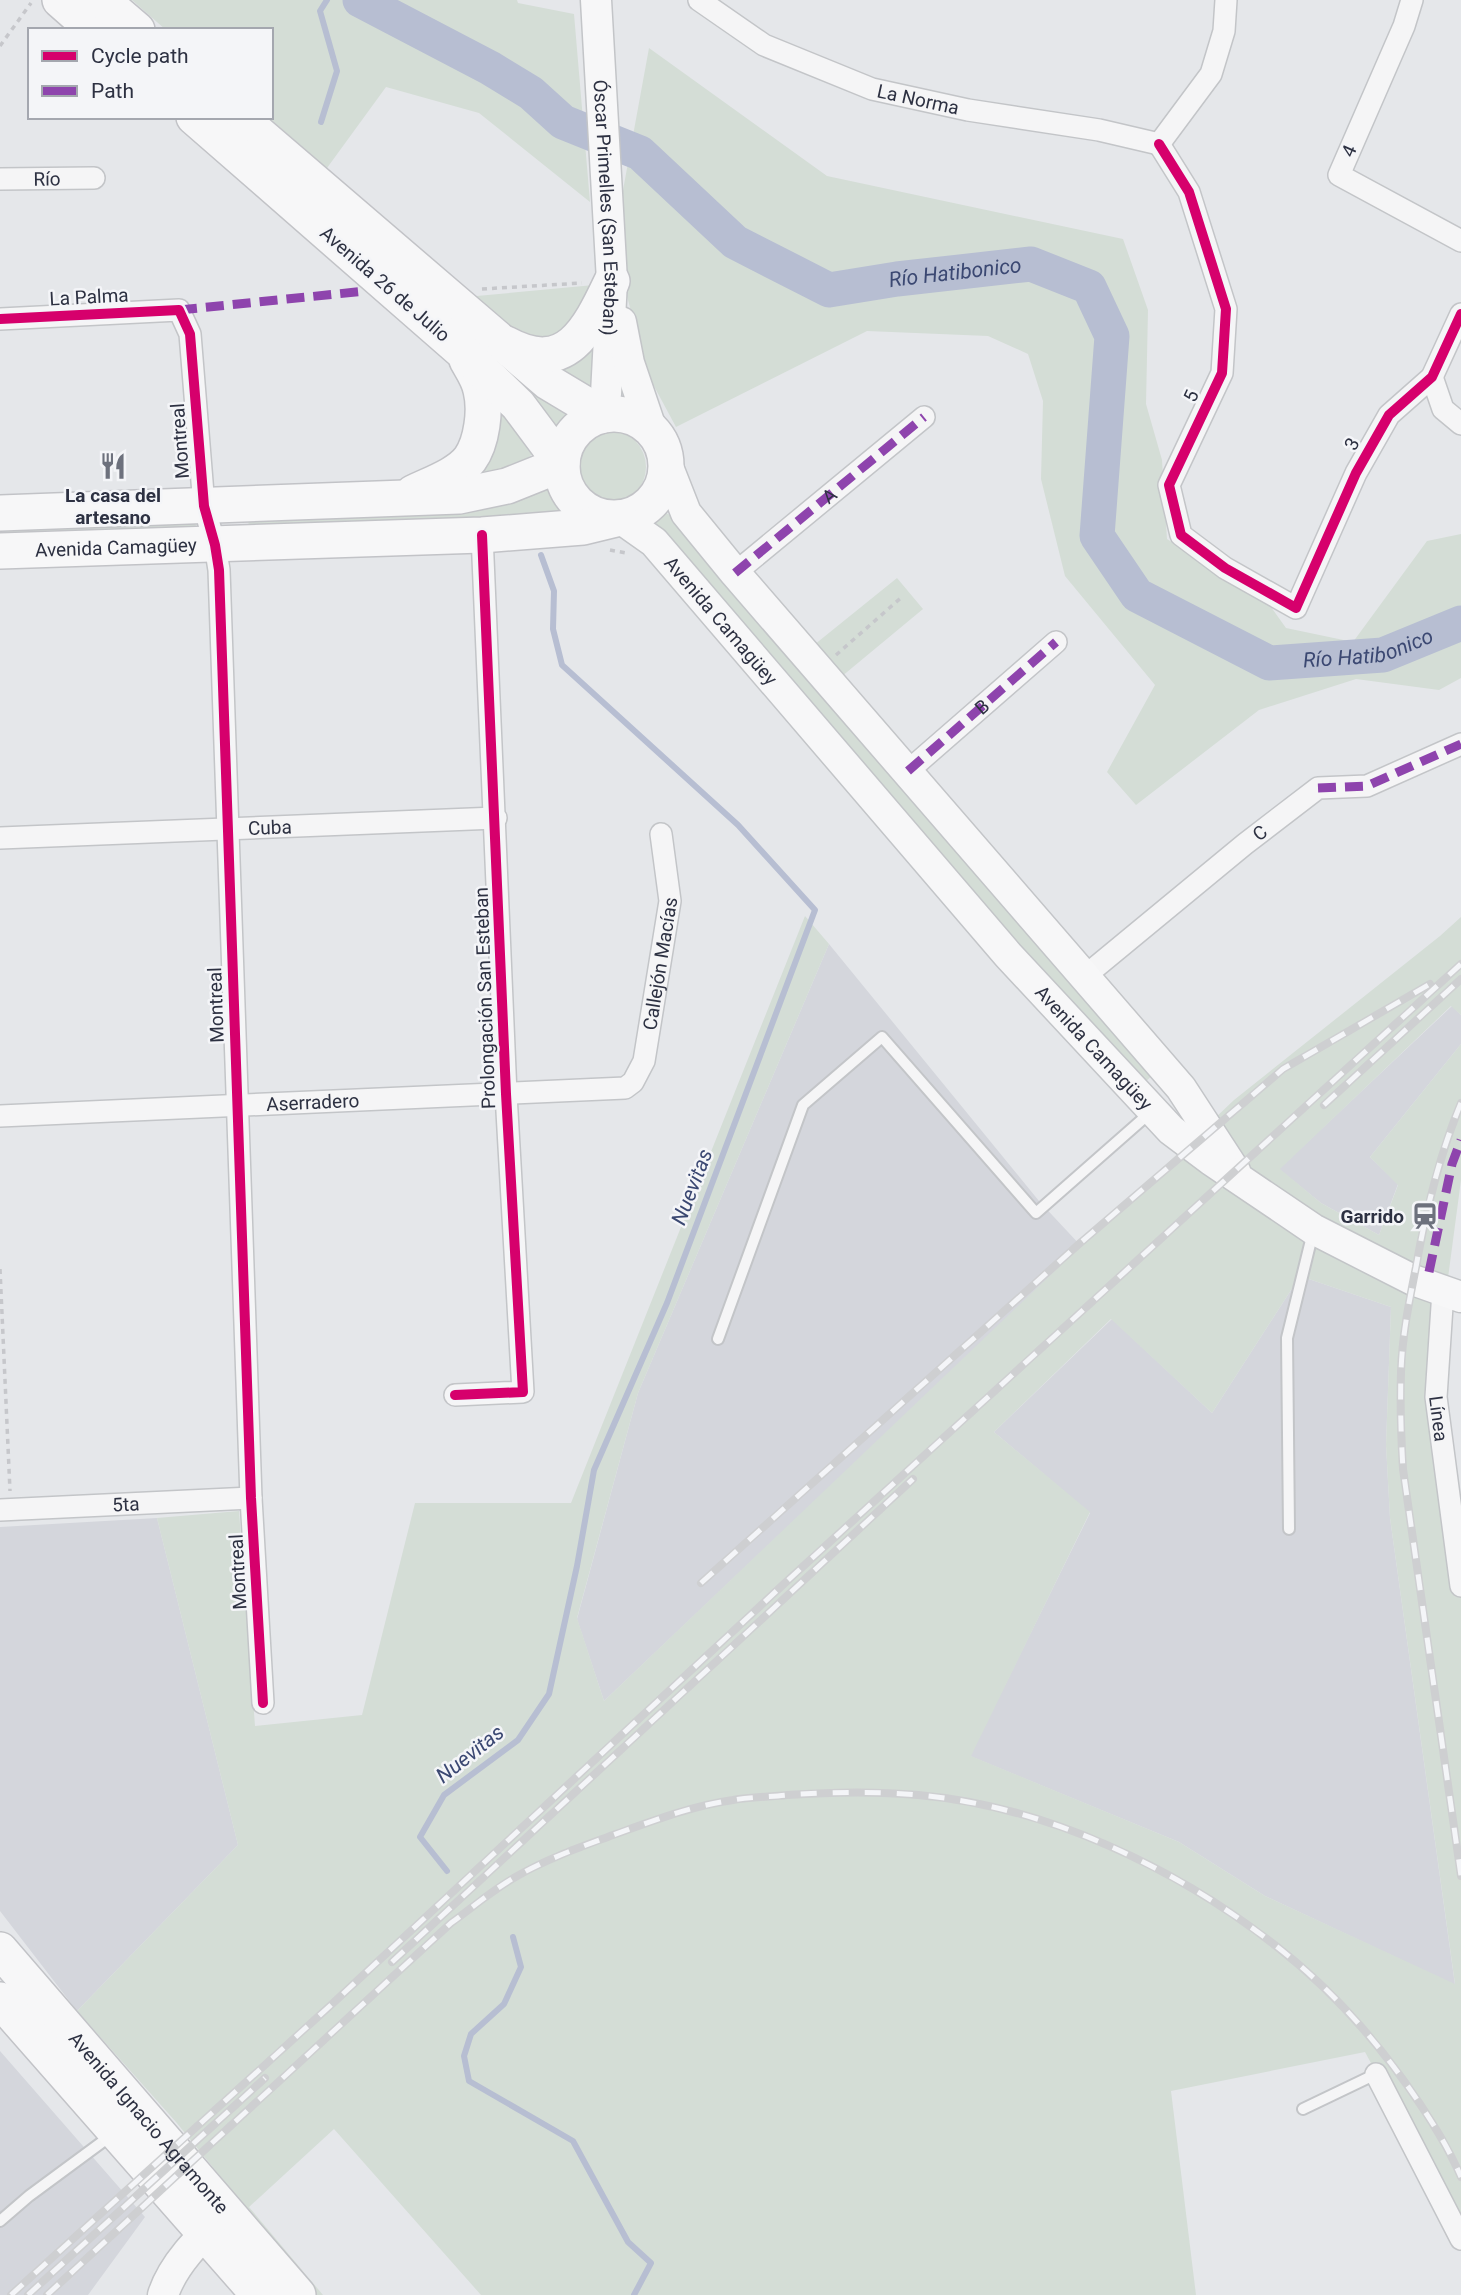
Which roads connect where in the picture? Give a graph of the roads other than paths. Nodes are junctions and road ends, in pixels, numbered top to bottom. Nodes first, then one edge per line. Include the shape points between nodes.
1 (102, 0) edge
2 (699, 0) edge
3 (1226, 0) edge
4 (1412, 0) edge
5 (45, 2) edge
6 (598, 13) edge
7 (90, 28) edge
8 (135, 28) edge
9 (196, 119) edge
10 (241, 119) edge
11 (1159, 144) junction
12 (94, 178) dead end
13 (0, 179) edge
14 (1461, 241) edge
15 (612, 281) junction
16 (180, 310) joint
17 (1461, 313) edge
18 (0, 319) edge
19 (498, 340) junction
20 (462, 351) junction
21 (1432, 377) junction
22 (603, 415) junction
23 (924, 417) dead end
24 (1461, 424) edge
25 (659, 447) junction
26 (562, 464) junction
27 (404, 498) junction
28 (204, 506) junction
29 (0, 513) edge
30 (620, 518) junction
31 (482, 535) junction
32 (215, 545) junction
33 (0, 551) edge
34 (735, 573) junction
35 (1296, 608) joint
36 (1056, 642) dead end
37 (1461, 744) edge
38 (908, 772) junction
39 (496, 818) junction
40 (228, 831) junction
41 (662, 834) dead end
42 (0, 838) edge
43 (1085, 976) junction
44 (625, 1088) joint
45 (1181, 1088) junction
46 (506, 1094) junction
47 (237, 1106) junction
48 (1152, 1111) junction
49 (0, 1116) edge
50 (1241, 1180) junction
51 (1313, 1229) junction
52 (1452, 1294) edge
53 (718, 1339) dead end
54 (455, 1395) dead end
55 (251, 1498) junction
56 (5, 1510) edge
57 (1289, 1529) dead end
58 (1461, 1586) edge
59 (263, 1703) dead end
60 (0, 1950) edge
61 (0, 2000) edge
62 (1376, 2074) joint
63 (1303, 2109) dead end
64 (128, 2122) junction
65 (0, 2221) edge
66 (216, 2222) junction
67 (1461, 2239) edge
68 (162, 2292) edge
69 (259, 2295) edge
70 (298, 2295) edge

1 - 8 main road
2 - 11 street, La Norma via 764,45 872,89
3 - 11 street via 1224,31 1211,74
4 - 14 street, 4 via 1339,175
5 - 7 main road
6 - 15 main road, Óscar Primelles (San Esteban)
9 - 20 main road, Avenida 26 de Julio
10 - 19 main road, Avenida 26 de Julio
11 - 35 street, 5 via 1189,192 1226,309 1222,373 1169,485 1181,534 1224,568
12 - 13 street, Río
15 - 19 main road via 591,324 567,347 532,355
15 - 22 main road, Óscar Primelles (San Esteban)
15 - 25 main road, Avenida Camagüey via 629,363
16 - 18 street, La Palma
16 - 28 street, Montreal via 190,334
17 - 21 street, 3
19 - 22 main road, Avenida 26 de Julio via 548,382
20 - 26 main road, Avenida 26 de Julio via 518,405
20 - 27 main road via 481,387 479,440 469,460 453,473
21 - 24 street via 1443,409
21 - 35 street, 3 via 1388,415 1356,473
22 - 25 main road via 630,416 642,422
22 - 26 main road via 574,432
23 - 34 street, A
25 - 30 main road via 664,478 659,492 649,505
25 - 34 main road, Avenida Camagüey via 686,513
26 - 27 main road, Avenida Camagüey via 507,486 459,496
26 - 30 main road via 572,498 602,517
27 - 28 main road, Avenida Camagüey
28 - 29 main road, Avenida Camagüey
28 - 32 street, Montreal
30 - 31 main road, Avenida Camagüey via 583,527
30 - 48 main road, Avenida Camagüey via 654,542 1008,955
31 - 32 main road, Avenida Camagüey
31 - 39 street, Prolongación San Esteban
32 - 33 main road, Avenida Camagüey
32 - 40 street, Montreal
34 - 38 main road, Avenida Camagüey
36 - 38 street, B
37 - 43 street, C via 1367,786 1318,788
38 - 43 main road, Avenida Camagüey
39 - 40 street, Cuba
39 - 46 street, Prolongación San Esteban
40 - 42 street, Cuba
40 - 47 street, Montreal
41 - 44 street, Callejón Macías via 670,901 644,1062
43 - 45 main road, Avenida Camagüey
44 - 46 street, Aserradero
45 - 48 main road
45 - 50 main road, Avenida Camagüey
46 - 47 street, Aserradero
46 - 54 street, Prolongación San Esteban via 523,1392
47 - 49 street, Aserradero
47 - 55 street, Montreal
48 - 50 main road, Avenida Camagüey via 1192,1147
48 - 53 lane via 1036,1213 882,1037 803,1105
50 - 51 main road, Avenida Camagüey
51 - 52 main road, Avenida Camagüey via 1413,1280
51 - 57 lane via 1287,1338
52 - 58 street, Línea via 1436,1396
55 - 56 street, 5ta
55 - 59 street, Montreal
60 - 64 main road, Avenida Ignacio Agramonte
61 - 64 main road, Avenida Ignacio Agramonte
62 - 63 lane
62 - 67 street
64 - 65 lane
64 - 66 main road, Avenida Ignacio Agramonte
66 - 68 main road via 192,2246
66 - 69 main road, Avenida Ignacio Agramonte
66 - 70 main road, Avenida Ignacio Agramonte

